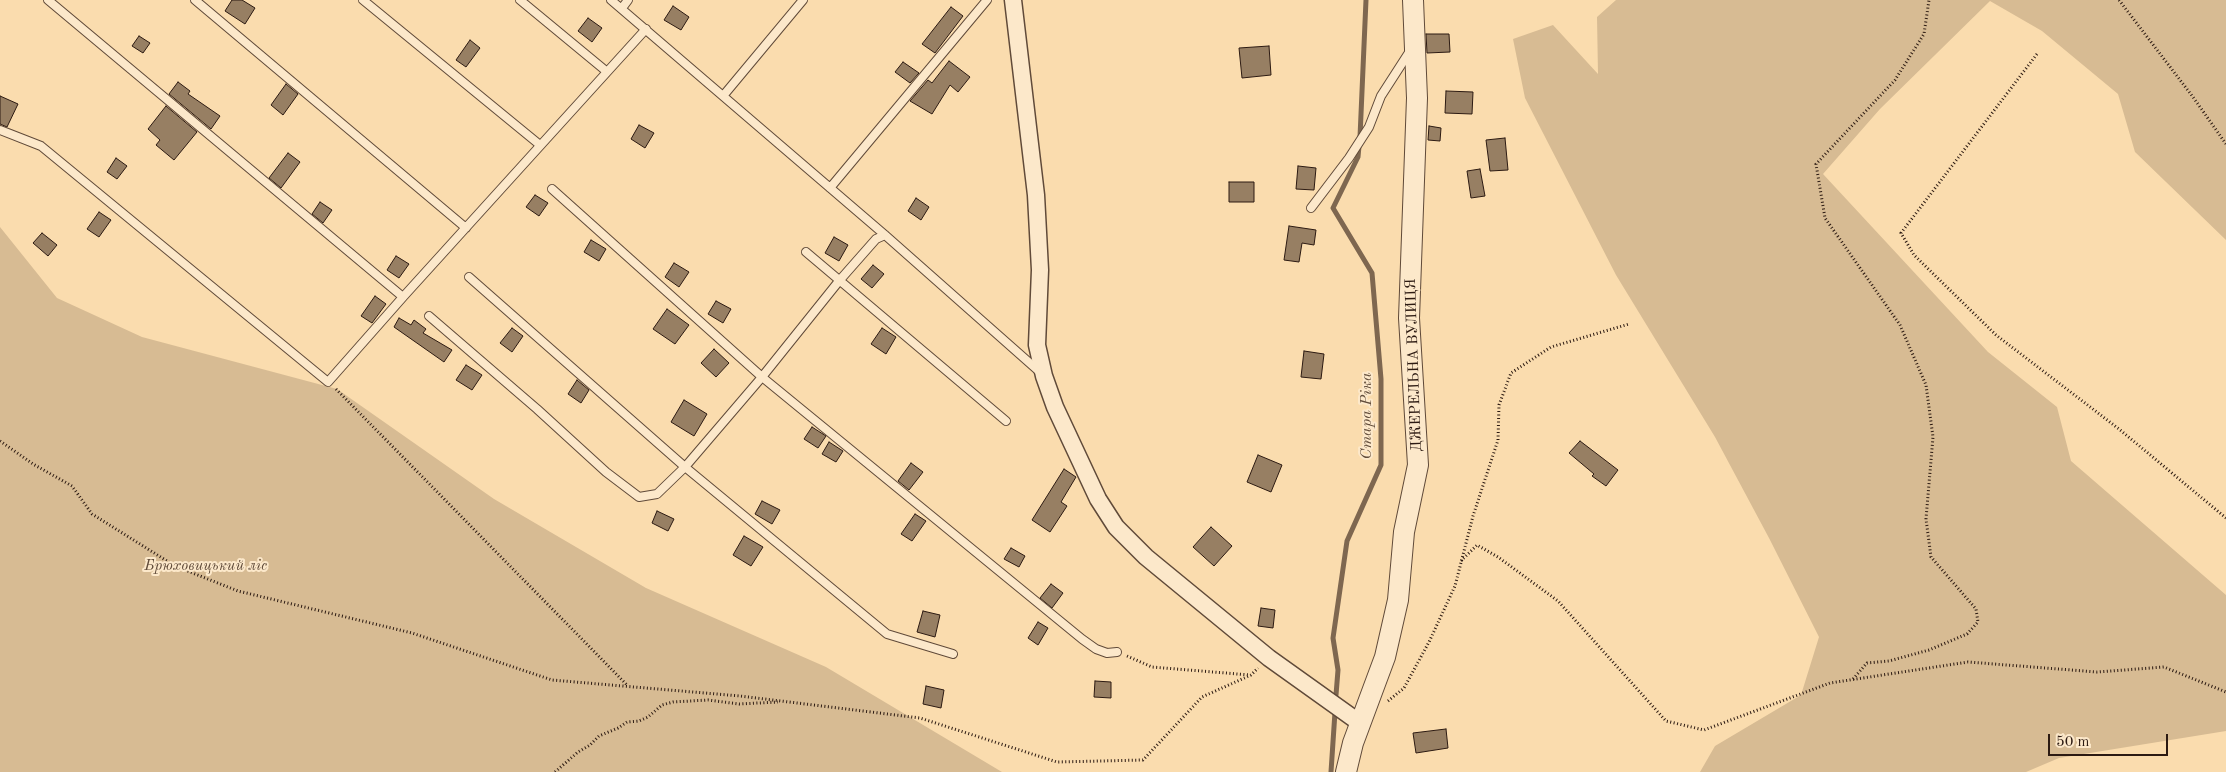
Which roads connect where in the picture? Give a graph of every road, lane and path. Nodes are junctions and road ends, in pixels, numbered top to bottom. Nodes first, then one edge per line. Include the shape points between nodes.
1 (48, 0) edge
2 (195, 0) edge
3 (363, 0) edge
4 (520, 0) edge
5 (611, 0) edge
6 (628, 0) edge
7 (804, 0) edge
8 (988, 0) edge
9 (1013, 0) edge
10 (1413, 0) edge
11 (1929, 0) edge
12 (2119, 0) edge
13 (622, 8) junction
14 (646, 29) junction
15 (1415, 43) junction
16 (2037, 54) dead end
17 (606, 71) junction
18 (724, 96) junction
19 (0, 130) edge
20 (2226, 144) edge
21 (540, 145) junction
22 (552, 188) dead end
23 (830, 188) junction
24 (1311, 208) dead end
25 (466, 228) junction
26 (885, 235) junction
27 (806, 252) dead end
28 (469, 276) dead end
29 (839, 281) junction
30 (403, 297) junction
31 (429, 316) dead end
32 (1629, 324) dead end
33 (1044, 376) junction
34 (762, 377) junction
35 (328, 382) junction
36 (1006, 421) dead end
37 (0, 441) edge
38 (685, 467) junction
39 (2226, 518) edge
40 (1461, 561) junction
41 (1117, 652) joint
42 (953, 654) dead end
43 (1269, 658) junction
44 (1251, 675) junction
45 (1853, 679) junction
46 (628, 686) junction
47 (2226, 692) edge
48 (788, 702) junction
49 (1382, 706) dead end
50 (1354, 718) junction
51 (555, 772) edge
52 (1346, 772) edge

1 - 30 lane
2 - 25 lane
3 - 21 lane
4 - 17 lane
5 - 13 lane
6 - 13 lane
7 - 18 lane
8 - 23 lane
9 - 33 street via 1036,195 1040,270 1037,345
10 - 15 street, ДЖЕРЕЛЬНА ВУЛИЦЯ
11 - 45 path via 1924,34 1896,80 1816,164 1825,218 1900,326 1926,385 1933,436 1926,520 1931,557 1976,608 1978,622 1967,634 1929,650 1890,661 1867,663
12 - 20 path
13 - 14 lane
14 - 17 lane
14 - 18 lane
15 - 24 lane via 1381,96 1369,126 1349,158
15 - 50 street, ДЖЕРЕЛЬНА ВУЛИЦЯ via 1417,98 1410,318 1418,465 1404,532 1398,600 1385,657
16 - 39 path via 1901,233 1914,256 1996,335
17 - 21 lane
18 - 23 lane
19 - 35 lane via 41,146
21 - 25 lane
22 - 34 lane
23 - 26 lane
25 - 30 lane
26 - 29 lane via 876,239
26 - 33 lane
27 - 29 lane
28 - 38 lane
29 - 34 lane
29 - 36 lane
30 - 35 lane
31 - 38 lane via 606,472 639,497 657,494
32 - 40 path via 1551,347 1512,374 1499,405 1498,440
33 - 43 street via 1098,499 1116,527 1146,557
34 - 38 lane
34 - 41 lane via 1082,640 1107,653
35 - 46 path
37 - 46 path via 72,486 92,514 175,566 238,591 412,633 552,680
38 - 42 lane via 887,634
40 - 45 path via 1477,545 1558,600 1666,721 1704,730 1830,683
40 - 49 path via 1455,586 1404,688
41 - 44 path via 1152,668
43 - 44 path
43 - 50 street
44 - 48 path via 1202,697 1143,760 1057,762 920,718
45 - 47 path via 1968,662 2096,672 2164,667
46 - 48 path
48 - 51 path via 739,704 708,700 662,705 648,717 627,722 599,736
50 - 52 street, ДЖЕРЕЛЬНА ВУЛИЦЯ

